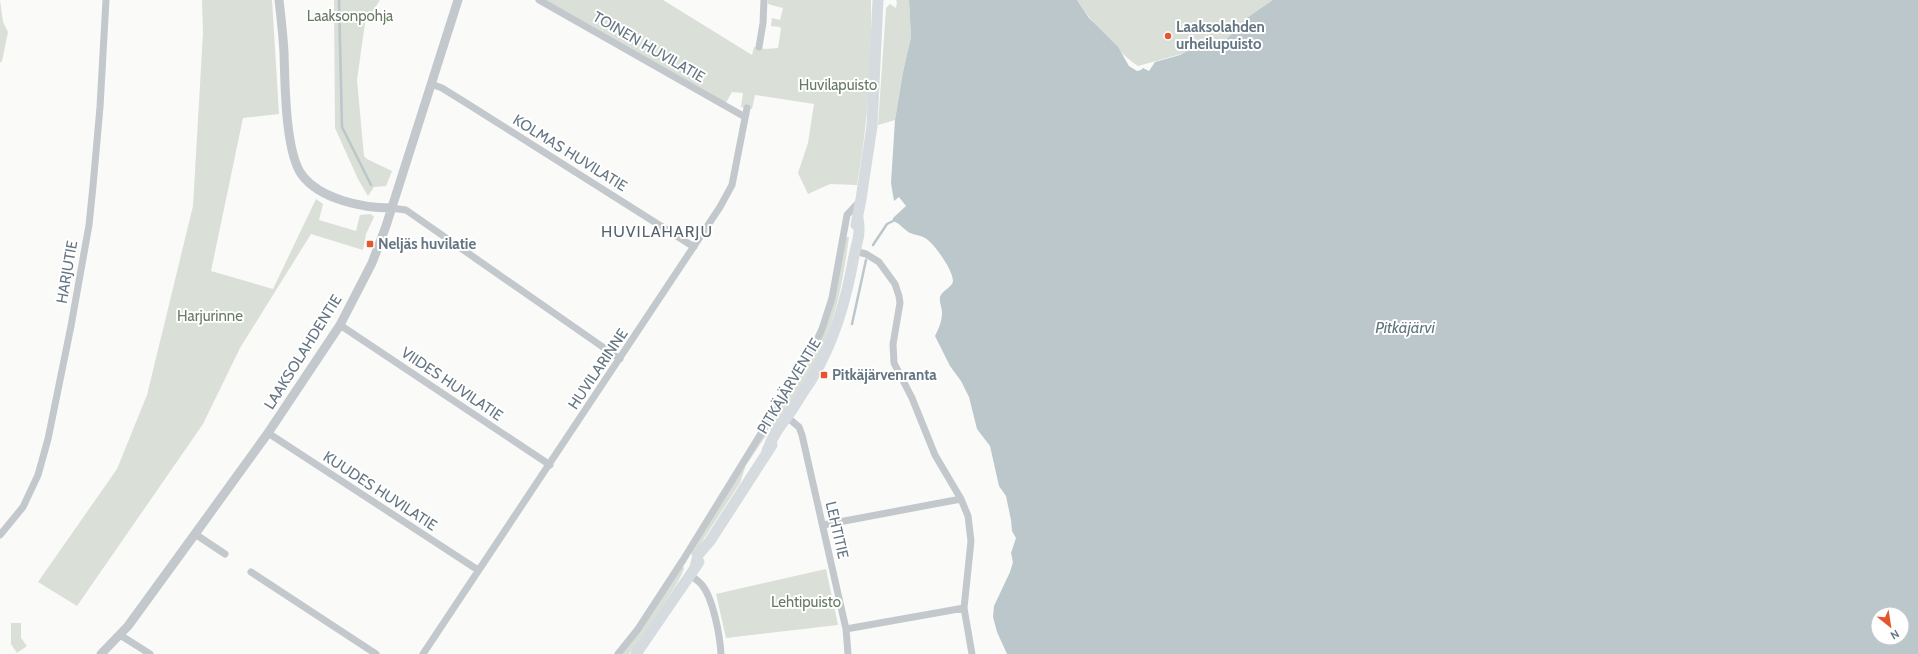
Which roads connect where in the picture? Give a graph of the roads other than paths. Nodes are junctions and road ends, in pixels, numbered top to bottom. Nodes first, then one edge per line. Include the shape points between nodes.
1 (106, 0) edge
2 (279, 0) edge
3 (458, 0) edge
4 (540, 0) edge
5 (764, 0) edge
6 (878, 0) edge
7 (759, 47) dead end
8 (431, 84) junction
9 (747, 108) dead end
10 (745, 117) junction
11 (862, 199) junction
12 (390, 208) junction
13 (694, 247) junction
14 (855, 251) junction
15 (340, 325) junction
16 (620, 359) junction
17 (787, 417) junction
18 (268, 433) junction
19 (550, 465) junction
20 (961, 499) junction
21 (823, 525) junction
22 (195, 534) junction
23 (0, 535) edge
24 (226, 554) dead end
25 (683, 560) junction
26 (478, 570) junction
27 (692, 571) junction
28 (251, 572) dead end
29 (964, 608) junction
30 (846, 629) junction
31 (120, 635) junction
32 (101, 654) edge
33 (150, 654) edge
34 (376, 654) edge
35 (423, 654) edge
36 (618, 654) edge
37 (636, 654) edge
38 (721, 654) edge
39 (848, 654) edge
40 (972, 654) edge

1 - 23 street, HARJUTIE via 93,194 71,326 38,475 26,503
2 - 12 street via 287,113 297,167 306,180 322,193 361,204
3 - 8 street, LAAKSOLAHDENTIE
4 - 10 street, TOINEN HUVILATIE
5 - 7 street
6 - 11 main road, PITKÄJÄRVENTIE via 875,98
8 - 12 street, LAAKSOLAHDENTIE
8 - 13 street, KOLMAS HUVILATIE via 442,88
9 - 10 street
10 - 13 street, HUVILARINNE via 732,185
11 - 14 main road, PITKÄJÄRVENTIE via 858,218 860,231
11 - 25 street, PITKÄJÄRVENTIE via 847,214 832,298 812,351
12 - 15 street, LAAKSOLAHDENTIE via 372,263
12 - 16 street via 406,210
13 - 16 street, HUVILARINNE
14 - 17 main road, PITKÄJÄRVENTIE via 842,311 833,337 822,361
14 - 20 street via 879,262 894,284 900,303 893,344 894,363 912,398 935,456
15 - 18 street, LAAKSOLAHDENTIE
15 - 19 street, VIIDES HUVILATIE
16 - 19 street, HUVILARINNE
17 - 21 street, LEHTITIE via 799,427 802,435
17 - 27 main road, PITKÄJÄRVENTIE via 776,429 767,451 710,541 706,554
18 - 22 street, LAAKSOLAHDENTIE
18 - 26 street, KUUDES HUVILATIE
19 - 26 street, HUVILARINNE
20 - 21 street
20 - 29 street via 968,516 971,541
21 - 30 street, LEHTITIE
22 - 24 street
22 - 31 street, LAAKSOLAHDENTIE
25 - 27 street
25 - 36 street, PITKÄJÄRVENTIE via 638,629
26 - 35 street, HUVILARINNE
27 - 37 main road, PITKÄJÄRVENTIE
27 - 38 street via 710,600
28 - 34 street
29 - 30 street
29 - 40 street
30 - 39 street, LEHTITIE
31 - 32 street, LAAKSOLAHDENTIE
31 - 33 street

